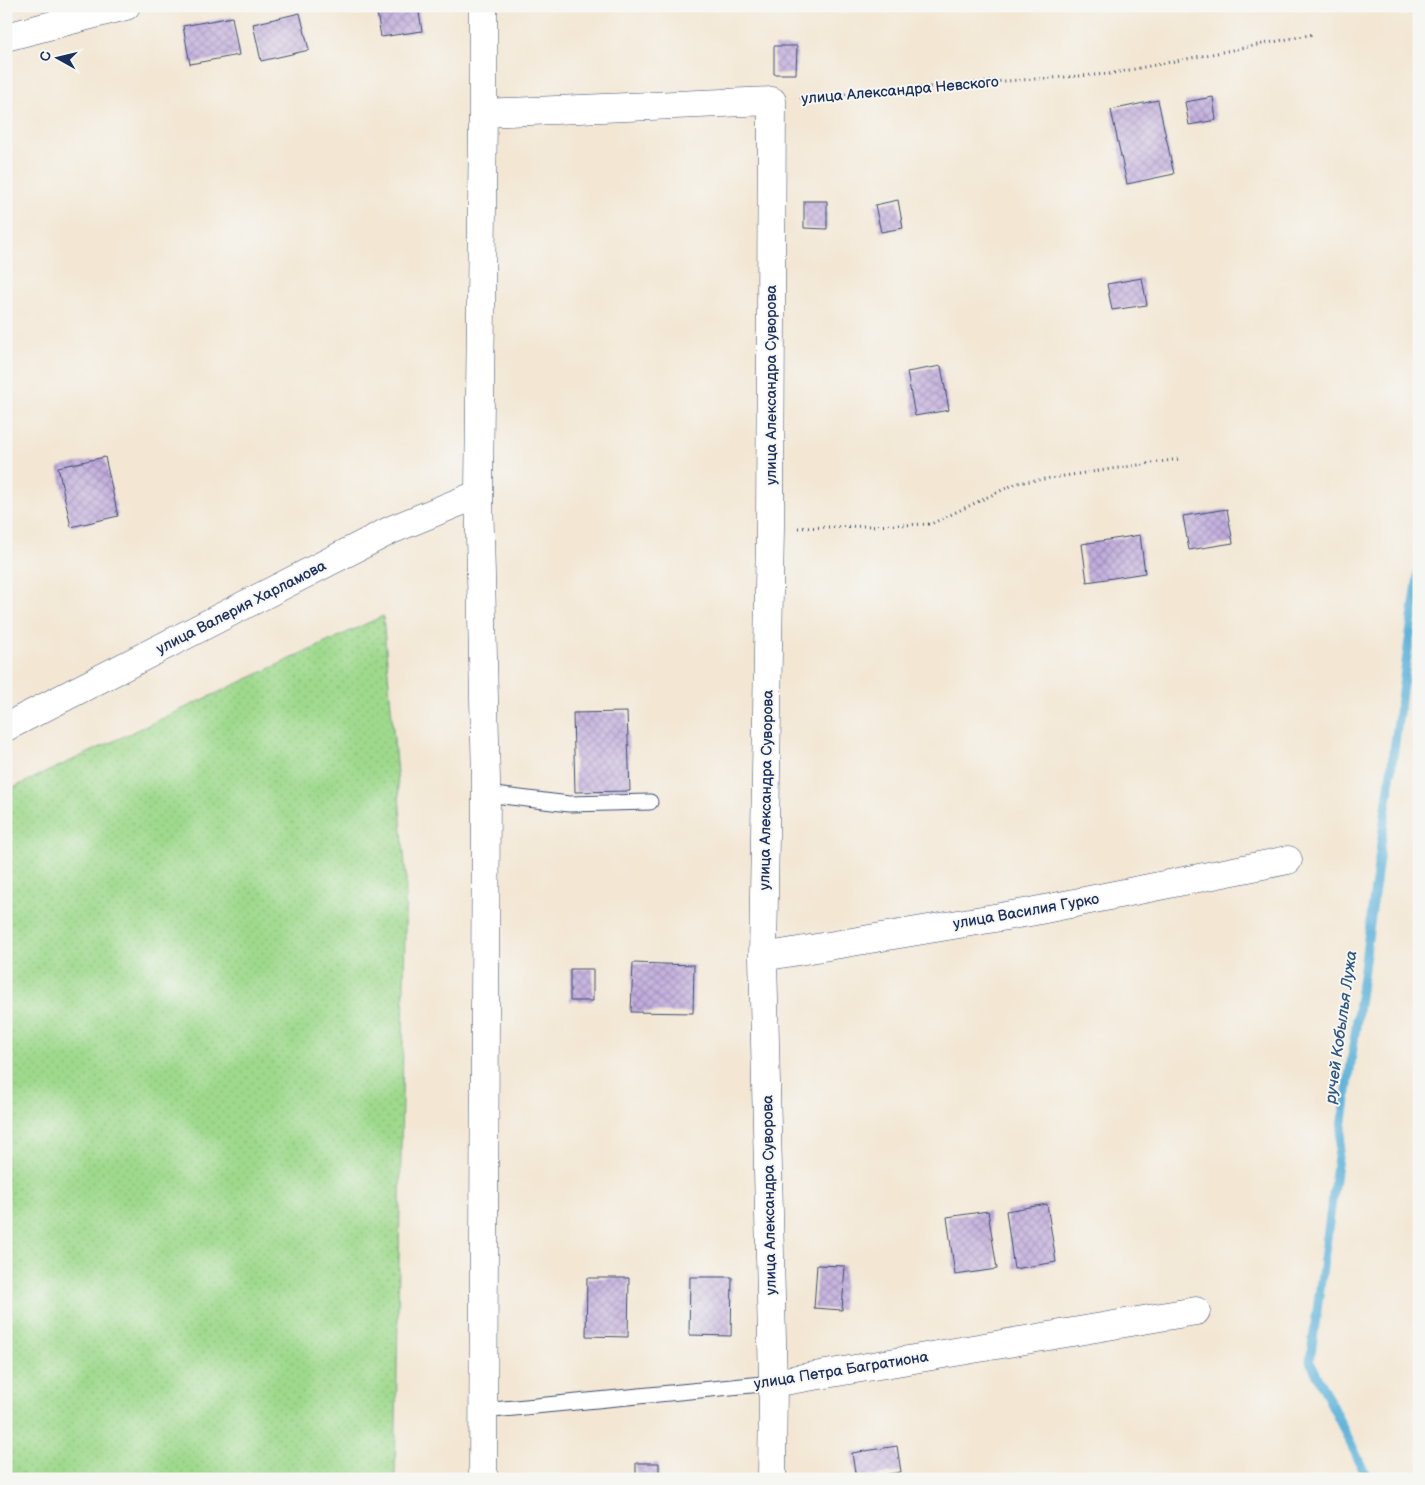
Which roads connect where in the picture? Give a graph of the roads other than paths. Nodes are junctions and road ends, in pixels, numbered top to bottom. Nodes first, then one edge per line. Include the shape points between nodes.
1 (126, 6) edge
2 (483, 6) edge
3 (6, 37) edge
4 (483, 113) junction
5 (480, 494) junction
6 (6, 727) edge
7 (486, 794) junction
8 (650, 802) dead end
9 (1288, 860) dead end
10 (763, 957) junction
11 (1196, 1311) dead end
12 (773, 1383) junction
13 (483, 1411) junction
14 (483, 1479) edge
15 (772, 1479) edge

1 - 3 street
2 - 4 street
4 - 5 street
4 - 10 street, улица Александра Суворова via 772,101
5 - 6 street, улица Валерия Харламова via 391,530
5 - 7 street
7 - 8 lane via 569,804
7 - 13 street
9 - 10 street, улица Василия Гурко via 1030,912
10 - 12 street, улица Александра Суворова
11 - 12 street, улица Петра Багратиона
12 - 13 lane, улица Петра Багратиона
12 - 15 street, улица Александра Суворова
13 - 14 street

